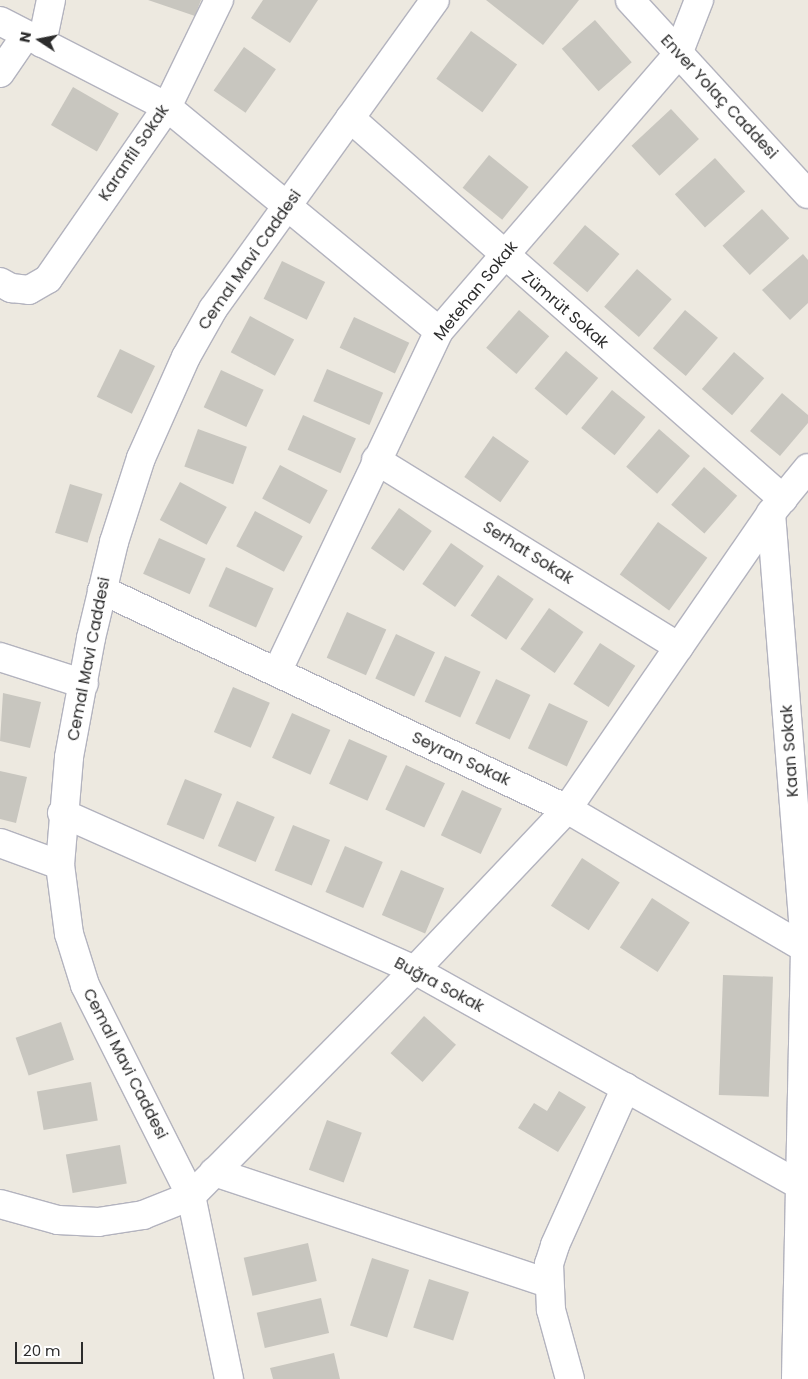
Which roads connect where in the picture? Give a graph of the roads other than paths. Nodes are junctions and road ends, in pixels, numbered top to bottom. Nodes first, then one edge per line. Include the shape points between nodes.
1 (51, 0) edge
2 (219, 0) edge
3 (435, 0) edge
4 (630, 0) edge
5 (699, 0) edge
6 (0, 21) edge
7 (34, 39) junction
8 (678, 54) junction
9 (0, 73) edge
10 (167, 107) junction
11 (350, 118) junction
12 (808, 194) edge
13 (287, 206) junction
14 (504, 256) junction
15 (0, 282) edge
16 (439, 331) junction
17 (376, 460) junction
18 (808, 468) edge
19 (777, 506) junction
20 (102, 590) junction
21 (679, 647) junction
22 (0, 657) edge
23 (277, 672) junction
24 (84, 684) junction
25 (567, 810) junction
26 (62, 813) junction
27 (0, 843) edge
28 (60, 865) junction
29 (807, 949) edge
30 (415, 970) junction
31 (626, 1087) junction
32 (214, 1172) junction
33 (802, 1186) junction
34 (191, 1196) junction
35 (0, 1204) edge
36 (548, 1283) junction
37 (228, 1379) edge
38 (570, 1379) edge
39 (796, 1379) edge

1 - 7 street
2 - 10 street, Karanfil Sokak
3 - 11 street, Cemal Mavi Caddesi
4 - 8 street, Enver Yolaç Caddesi
5 - 8 street, Metehan Sokak
6 - 7 street
7 - 9 street
7 - 10 street
8 - 12 street, Enver Yolaç Caddesi
8 - 14 street, Metehan Sokak
10 - 13 street
10 - 15 street, Karanfil Sokak via 48,280 29,290 10,288
11 - 13 street, Cemal Mavi Caddesi
11 - 14 street, Zümrüt Sokak
13 - 16 street
13 - 20 street, Cemal Mavi Caddesi via 212,309 174,382 132,484
14 - 16 street, Metehan Sokak
14 - 19 street, Zümrüt Sokak
16 - 17 street, Metehan Sokak
17 - 21 street, Serhat Sokak
17 - 23 street, Metehan Sokak
18 - 19 street
19 - 21 street
19 - 29 street, Kaan Sokak
20 - 23 street, Seyran Sokak
20 - 24 street, Cemal Mavi Caddesi
21 - 25 street
22 - 24 street
23 - 25 street, Seyran Sokak
24 - 26 street, Cemal Mavi Caddesi
25 - 29 street, Seyran Sokak
25 - 30 street
26 - 28 street, Cemal Mavi Caddesi
26 - 30 street, Buğra Sokak
27 - 28 street
28 - 34 street, Cemal Mavi Caddesi via 69,934 85,985
29 - 33 street, Kaan Sokak
30 - 31 street, Buğra Sokak
30 - 32 street
31 - 33 street, Buğra Sokak
31 - 36 street via 555,1245
32 - 34 street
32 - 36 street
33 - 39 street, Kaan Sokak
34 - 35 street via 143,1215 98,1222 58,1220
34 - 37 street, Cemal Mavi Caddesi
36 - 38 street via 551,1310

